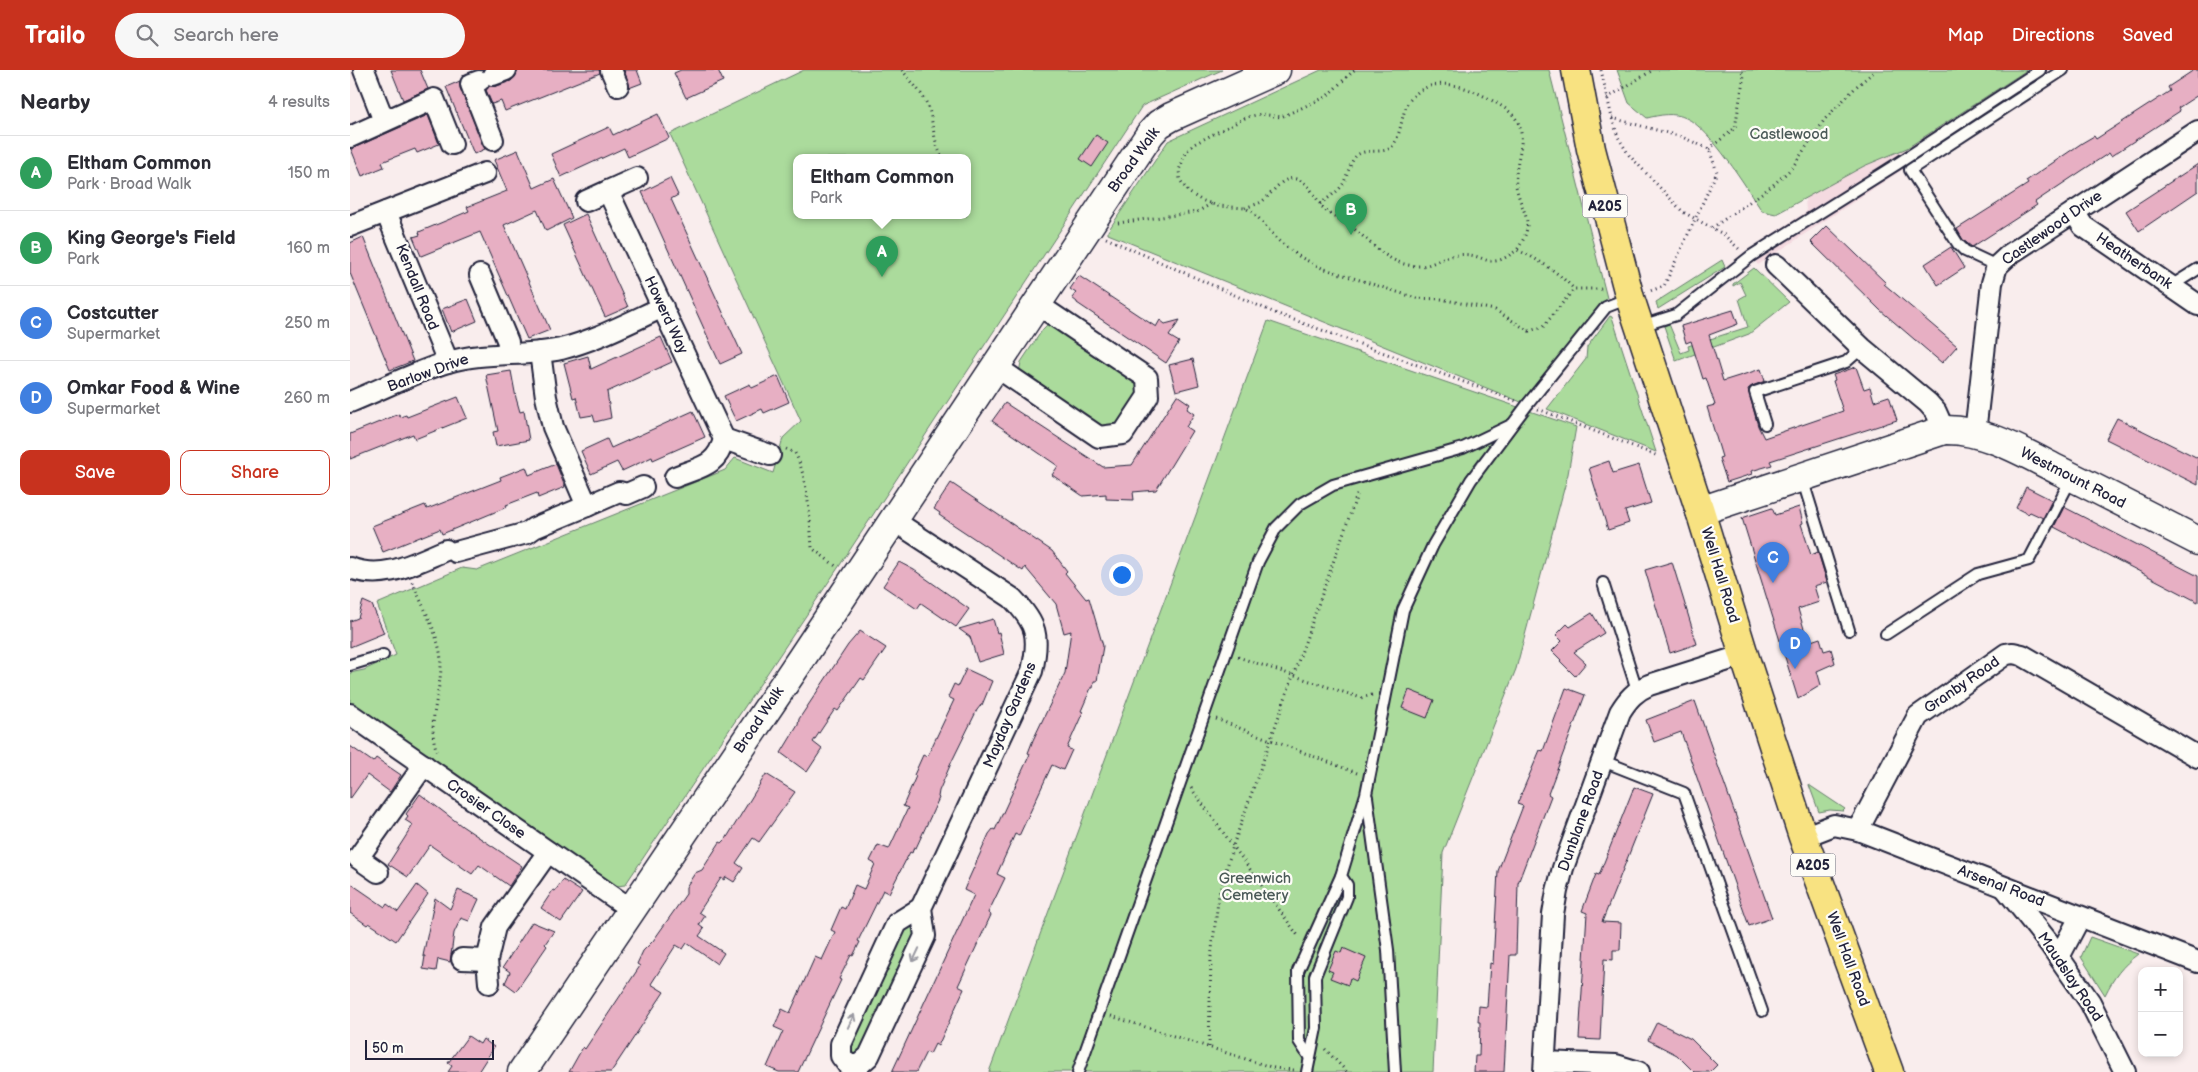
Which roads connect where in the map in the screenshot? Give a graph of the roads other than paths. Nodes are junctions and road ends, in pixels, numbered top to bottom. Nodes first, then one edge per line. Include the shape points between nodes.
1 (364, 70) edge
2 (1276, 70) edge
3 (1576, 70) edge
4 (2040, 70) edge
5 (2063, 70) edge
6 (493, 75) edge
7 (384, 121) junction
8 (2198, 131) edge
9 (350, 137) edge
10 (493, 140) dead end
11 (452, 144) dead end
12 (485, 172) dead end
13 (637, 178) dead end
14 (608, 191) junction
15 (586, 201) dead end
16 (386, 212) junction
17 (2074, 212) junction
18 (350, 226) edge
19 (1776, 265) dead end
20 (1997, 266) junction
21 (2198, 269) edge
22 (480, 275) dead end
23 (2172, 286) junction
24 (1629, 293) junction
25 (1037, 304) junction
26 (2198, 304) edge
27 (663, 308) junction
28 (1640, 326) junction
29 (1862, 348) junction
30 (540, 352) junction
31 (508, 354) junction
32 (448, 362) junction
33 (995, 366) junction
34 (350, 402) edge
35 (1766, 424) dead end
36 (1512, 425) junction
37 (1944, 430) junction
38 (1975, 433) junction
39 (724, 439) junction
40 (770, 455) road end
41 (2072, 476) junction
42 (675, 477) dead end
43 (1802, 477) junction
44 (643, 487) dead end
45 (587, 506) junction
46 (1700, 511) junction
47 (893, 520) junction
48 (2198, 541) edge
49 (350, 568) edge
50 (1603, 583) dead end
51 (1849, 630) dead end
52 (1886, 634) dead end
53 (383, 655) dead end
54 (1744, 655) junction
55 (350, 666) edge
56 (1637, 690) junction
57 (350, 714) edge
58 (2198, 757) edge
59 (1603, 761) junction
60 (424, 765) junction
61 (1366, 794) junction
62 (1858, 830) junction
63 (1803, 837) junction
64 (548, 852) junction
65 (354, 855) edge
66 (378, 872) dead end
67 (1340, 876) junction
68 (2004, 888) junction
69 (922, 908) junction
70 (632, 910) junction
71 (2080, 917) junction
72 (2059, 957) junction
73 (462, 959) dead end
74 (487, 960) junction
75 (2198, 962) edge
76 (489, 983) dead end
77 (1762, 1011) dead end
78 (1310, 1058) junction
79 (1545, 1067) edge
80 (846, 1069) edge
81 (522, 1072) edge
82 (1078, 1072) edge
83 (1307, 1072) edge
84 (1395, 1072) edge
85 (1639, 1072) edge
86 (1889, 1072) edge
87 (2125, 1072) edge

1 - 7 street
2 - 25 street, Broad Walk via 1159,124
3 - 24 highway, Well Hall Road / A205 via 1591,149
4 - 28 lane via 1748,258 1676,315
5 - 20 lane via 1910,170 1964,251
6 - 10 street via 471,84
7 - 9 street
7 - 11 street via 434,99
8 - 17 street, Castlewood Drive
12 - 16 street
13 - 14 street
14 - 15 street
14 - 27 street, Howerd Way
16 - 18 street
16 - 32 street, Kendall Road
17 - 20 street, Castlewood Drive
17 - 23 street, Heatherbank via 2083,226
19 - 29 street
20 - 38 street, Castlewood Drive via 1992,283
21 - 23 lane
22 - 31 street via 508,342
23 - 26 street, Heatherbank
24 - 28 highway, Well Hall Road / A205
24 - 36 lane via 1606,307
25 - 33 street, Broad Walk
25 - 33 street via 1147,378 1148,396 1123,434 1099,437
27 - 30 street, Barlow Drive via 588,340
27 - 39 street, Howerd Way
28 - 46 highway, Well Hall Road / A205
29 - 35 lane via 1846,362 1755,392
29 - 37 street via 1928,403
30 - 31 street, Barlow Drive
30 - 45 street via 553,426
31 - 32 street, Barlow Drive via 471,356
32 - 34 street, Barlow Drive
33 - 47 street, Broad Walk
36 - 61 lane via 1471,480 1433,545 1403,610
36 - 82 lane via 1463,448 1333,485 1300,504 1276,528 1258,562
37 - 38 street, Westmount Road
37 - 43 street, Westmount Road
38 - 41 street, Westmount Road
39 - 40 street
39 - 42 street via 713,462
41 - 48 street, Westmount Road
41 - 52 lane via 2029,560 1978,574
43 - 46 street, Westmount Road
43 - 51 lane
44 - 45 street via 627,494 619,492
45 - 49 street via 527,534 451,551 387,573
46 - 54 highway, Well Hall Road / A205
47 - 69 street, Mayday Gardens via 1012,598 1026,613 1034,629 1037,648 1032,672
47 - 70 street, Broad Walk
50 - 56 lane
53 - 55 lane
54 - 56 street
54 - 63 highway, Well Hall Road / A205
56 - 59 street, Dunblane Road via 1620,712
57 - 60 street, Crosier Close
58 - 62 street, Granby Road via 2022,655 2006,654 1918,716
59 - 77 lane via 1684,793
59 - 79 street, Dunblane Road via 1557,891
60 - 64 street, Crosier Close
60 - 65 street
61 - 67 lane
61 - 84 lane via 1388,950
62 - 63 street, Arsenal Road via 1834,825
62 - 68 street, Arsenal Road
63 - 86 highway, Well Hall Road / A205
64 - 70 street, Crosier Close
64 - 74 street via 495,927
65 - 66 street
67 - 78 lane via 1347,885 1347,897 1315,976 1315,1034
67 - 78 lane via 1298,971 1299,1041
68 - 71 street, Arsenal Road
68 - 72 street, Maudslay Road
69 -> 80 street via 925,936 869,1056 859,1065
80 -> 69 street via 840,1044 897,923
70 - 81 street, Broad Walk
71 - 72 street
71 - 75 street, Arsenal Road
72 - 87 street, Maudslay Road via 2090,1002
73 - 74 street
74 - 76 street
78 - 83 lane
79 - 85 street via 1616,1065

